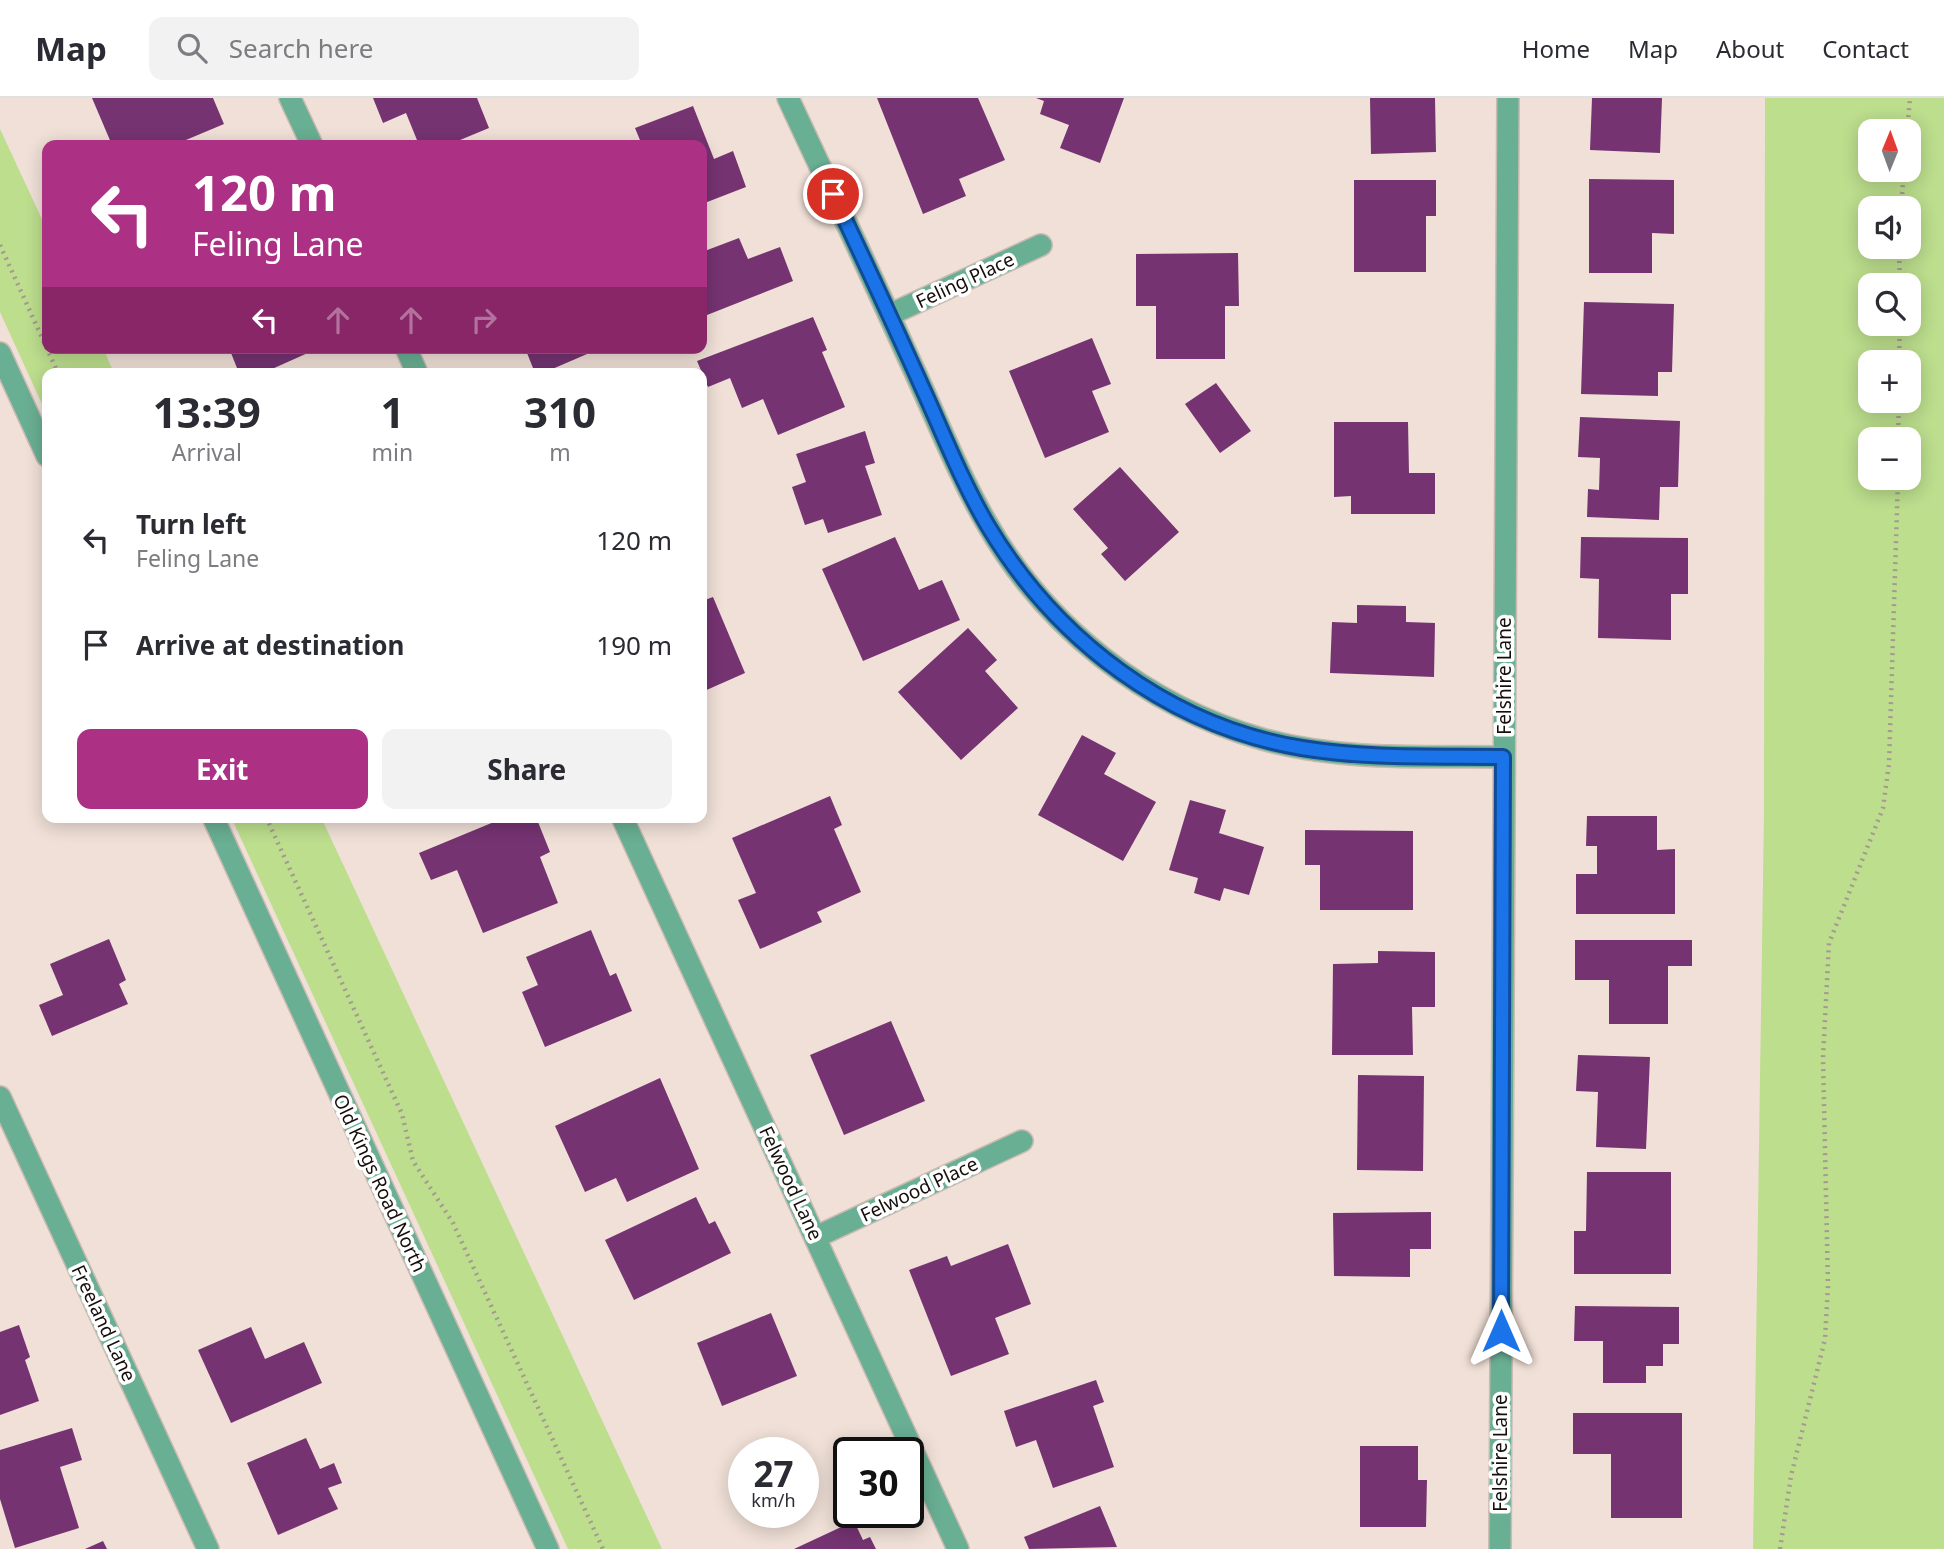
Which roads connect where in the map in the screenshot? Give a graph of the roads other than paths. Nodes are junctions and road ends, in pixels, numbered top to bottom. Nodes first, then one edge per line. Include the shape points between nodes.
1 (290, 98) edge
2 (788, 98) edge
3 (1508, 98) edge
4 (310, 140) edge
5 (1041, 245) dead end
6 (889, 315) junction
7 (0, 353) edge
8 (42, 445) edge
9 (1503, 757) junction
10 (215, 823) edge
11 (625, 823) edge
12 (0, 1097) edge
13 (1022, 1142) dead end
14 (816, 1237) junction
15 (208, 1549) edge
16 (548, 1549) edge
17 (958, 1549) edge
18 (1500, 1549) edge

1 - 4 street
2 - 6 street
3 - 9 street, Felshire Lane
5 - 6 street, Feling Place
6 - 9 street via 975,503 999,544 1066,626 1123,674 1191,714 1264,740 1379,755
7 - 8 street
9 - 18 street, Felshire Lane
10 - 16 street, Old Kings Road North
11 - 14 street, Felwood Lane
12 - 15 street, Freeland Lane
13 - 14 street, Felwood Place
14 - 17 street, Felwood Lane

